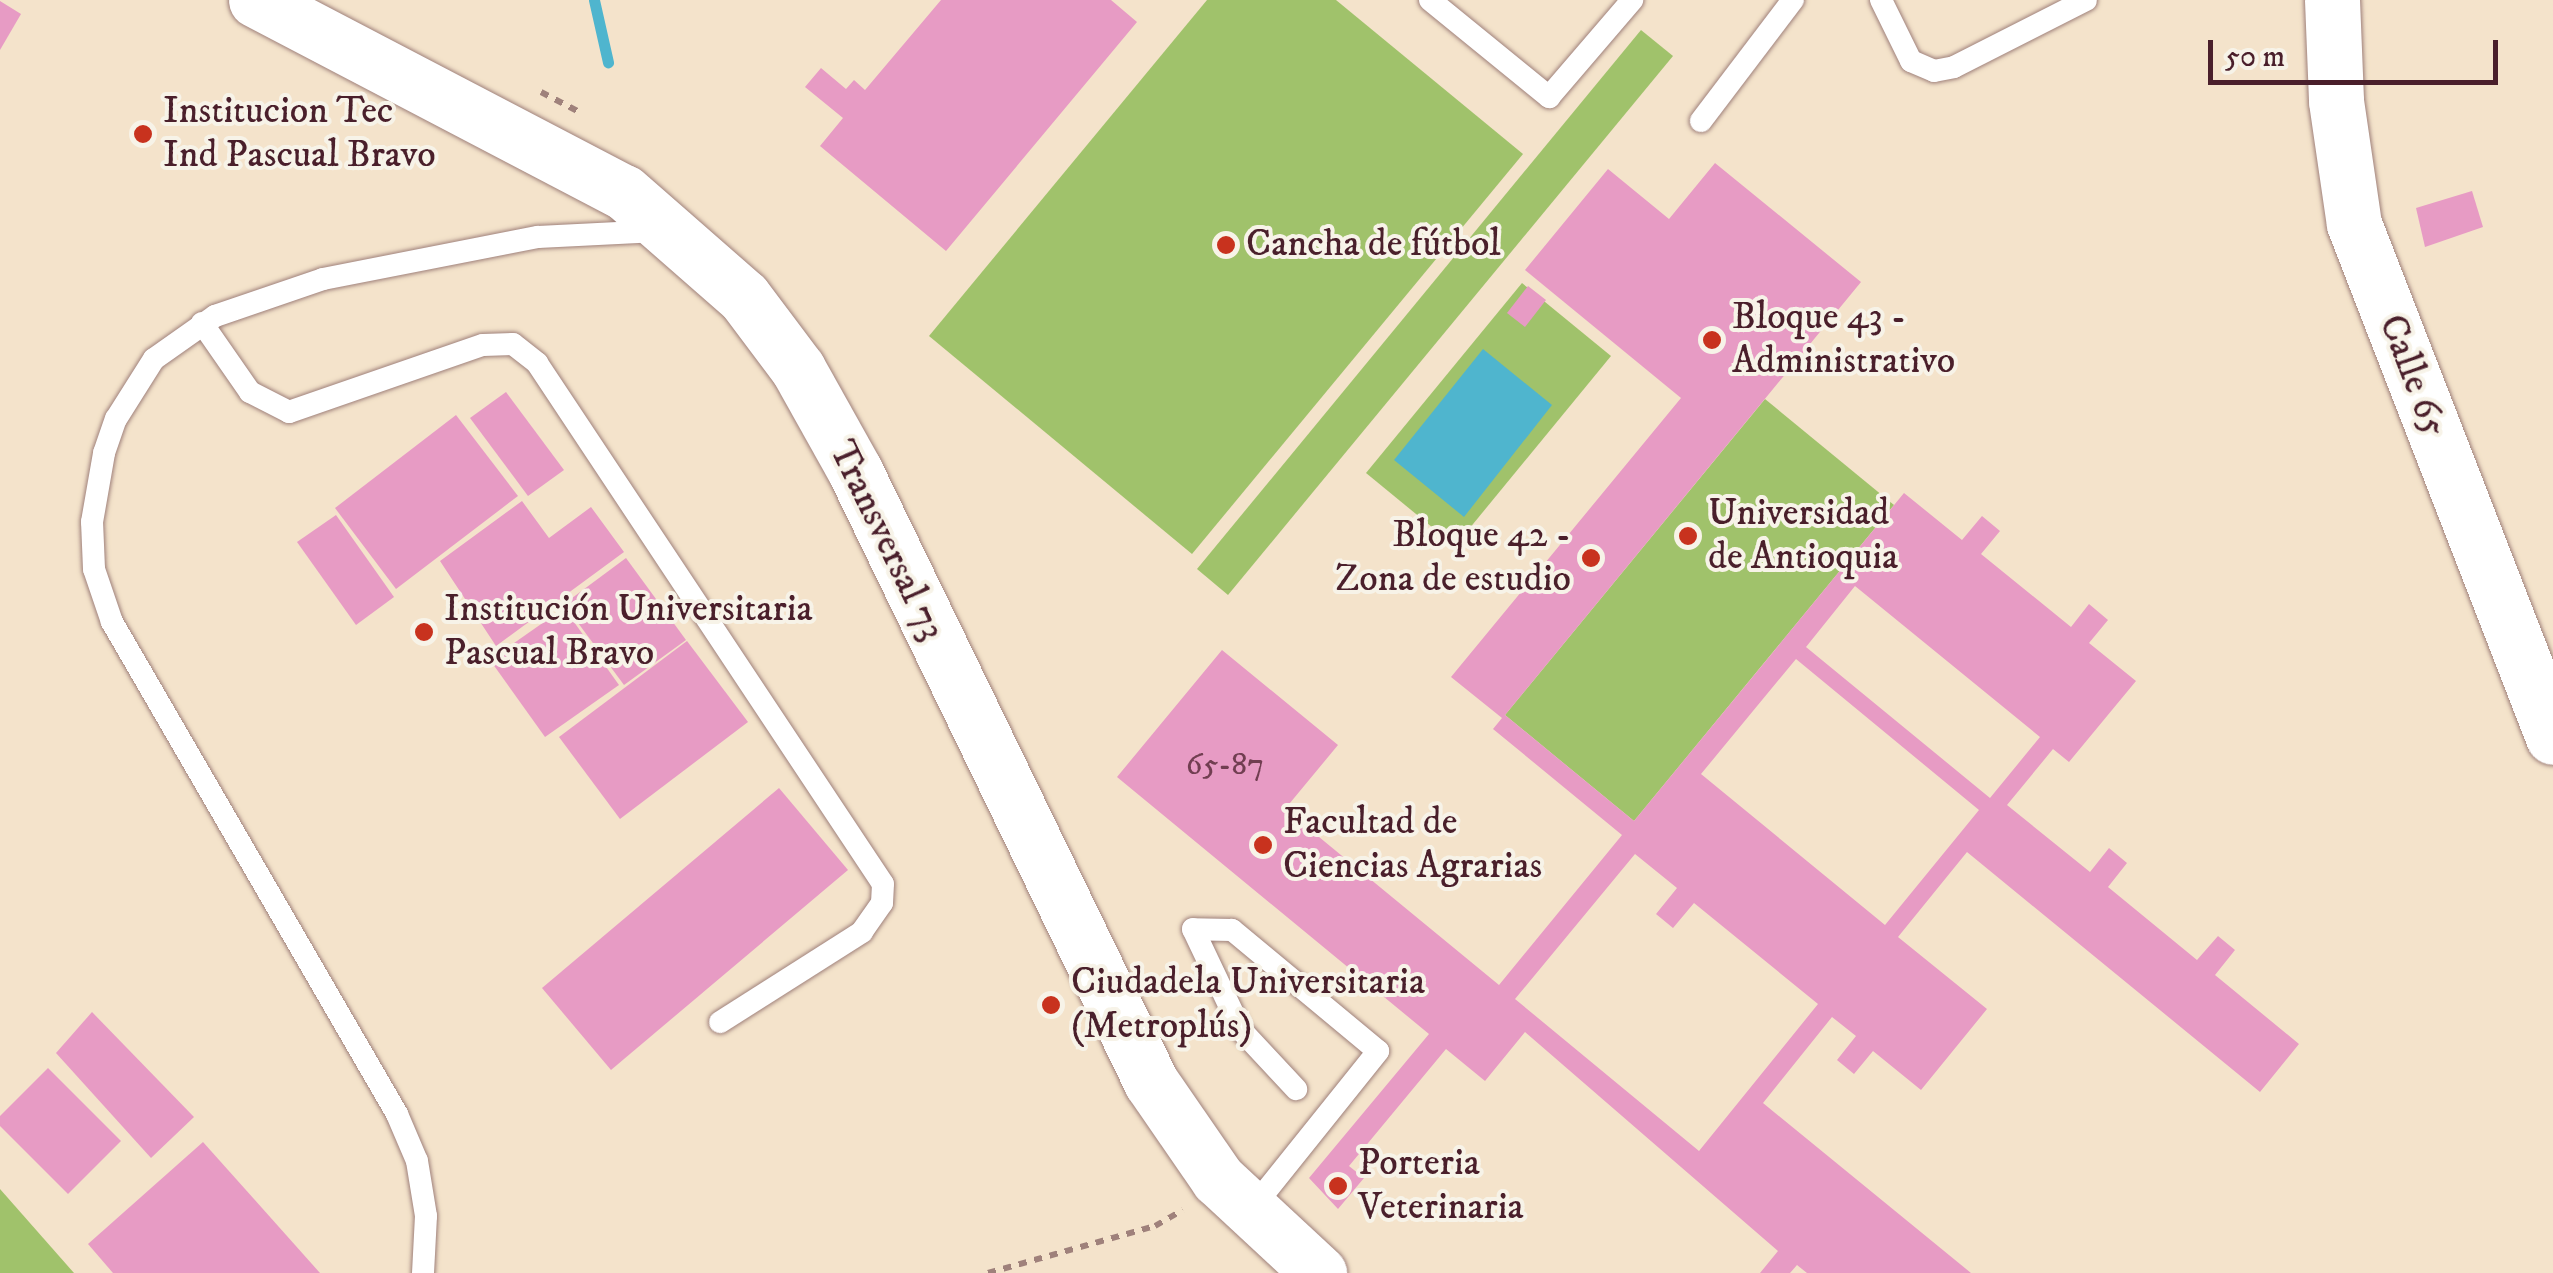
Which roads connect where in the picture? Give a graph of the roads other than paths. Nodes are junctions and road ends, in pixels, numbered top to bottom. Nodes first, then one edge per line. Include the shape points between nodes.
1 (256, 0) edge
2 (1430, 0) edge
3 (1632, 0) edge
4 (1792, 0) edge
5 (1881, 0) edge
6 (2086, 0) edge
7 (2332, 0) edge
8 (1701, 122) dead end
9 (669, 230) junction
10 (202, 323) junction
11 (2553, 737) edge
12 (720, 1022) dead end
13 (1296, 1089) dead end
14 (1250, 1211) junction
15 (423, 1273) edge
16 (1319, 1273) edge

1 - 9 main road, Transversal 73 via 590,172
2 - 3 lane via 1548,97
4 - 8 lane
5 - 6 lane via 1911,60 1934,70 1954,67
7 - 11 main road, Calle 65 via 2336,101 2354,224
9 - 10 lane via 538,238 324,279
9 - 14 main road, Transversal 73 via 744,297 798,369 855,471 1129,1042 1199,1156
10 - 12 lane via 250,392 289,412 483,345 513,344 538,363 883,884 882,903 862,932
10 - 15 lane via 154,359 116,419 92,522 94,569 138,673 397,1114 417,1161 426,1216
13 - 14 lane via 1240,1030 1193,929 1232,930 1378,1051
14 - 16 main road, Transversal 73

